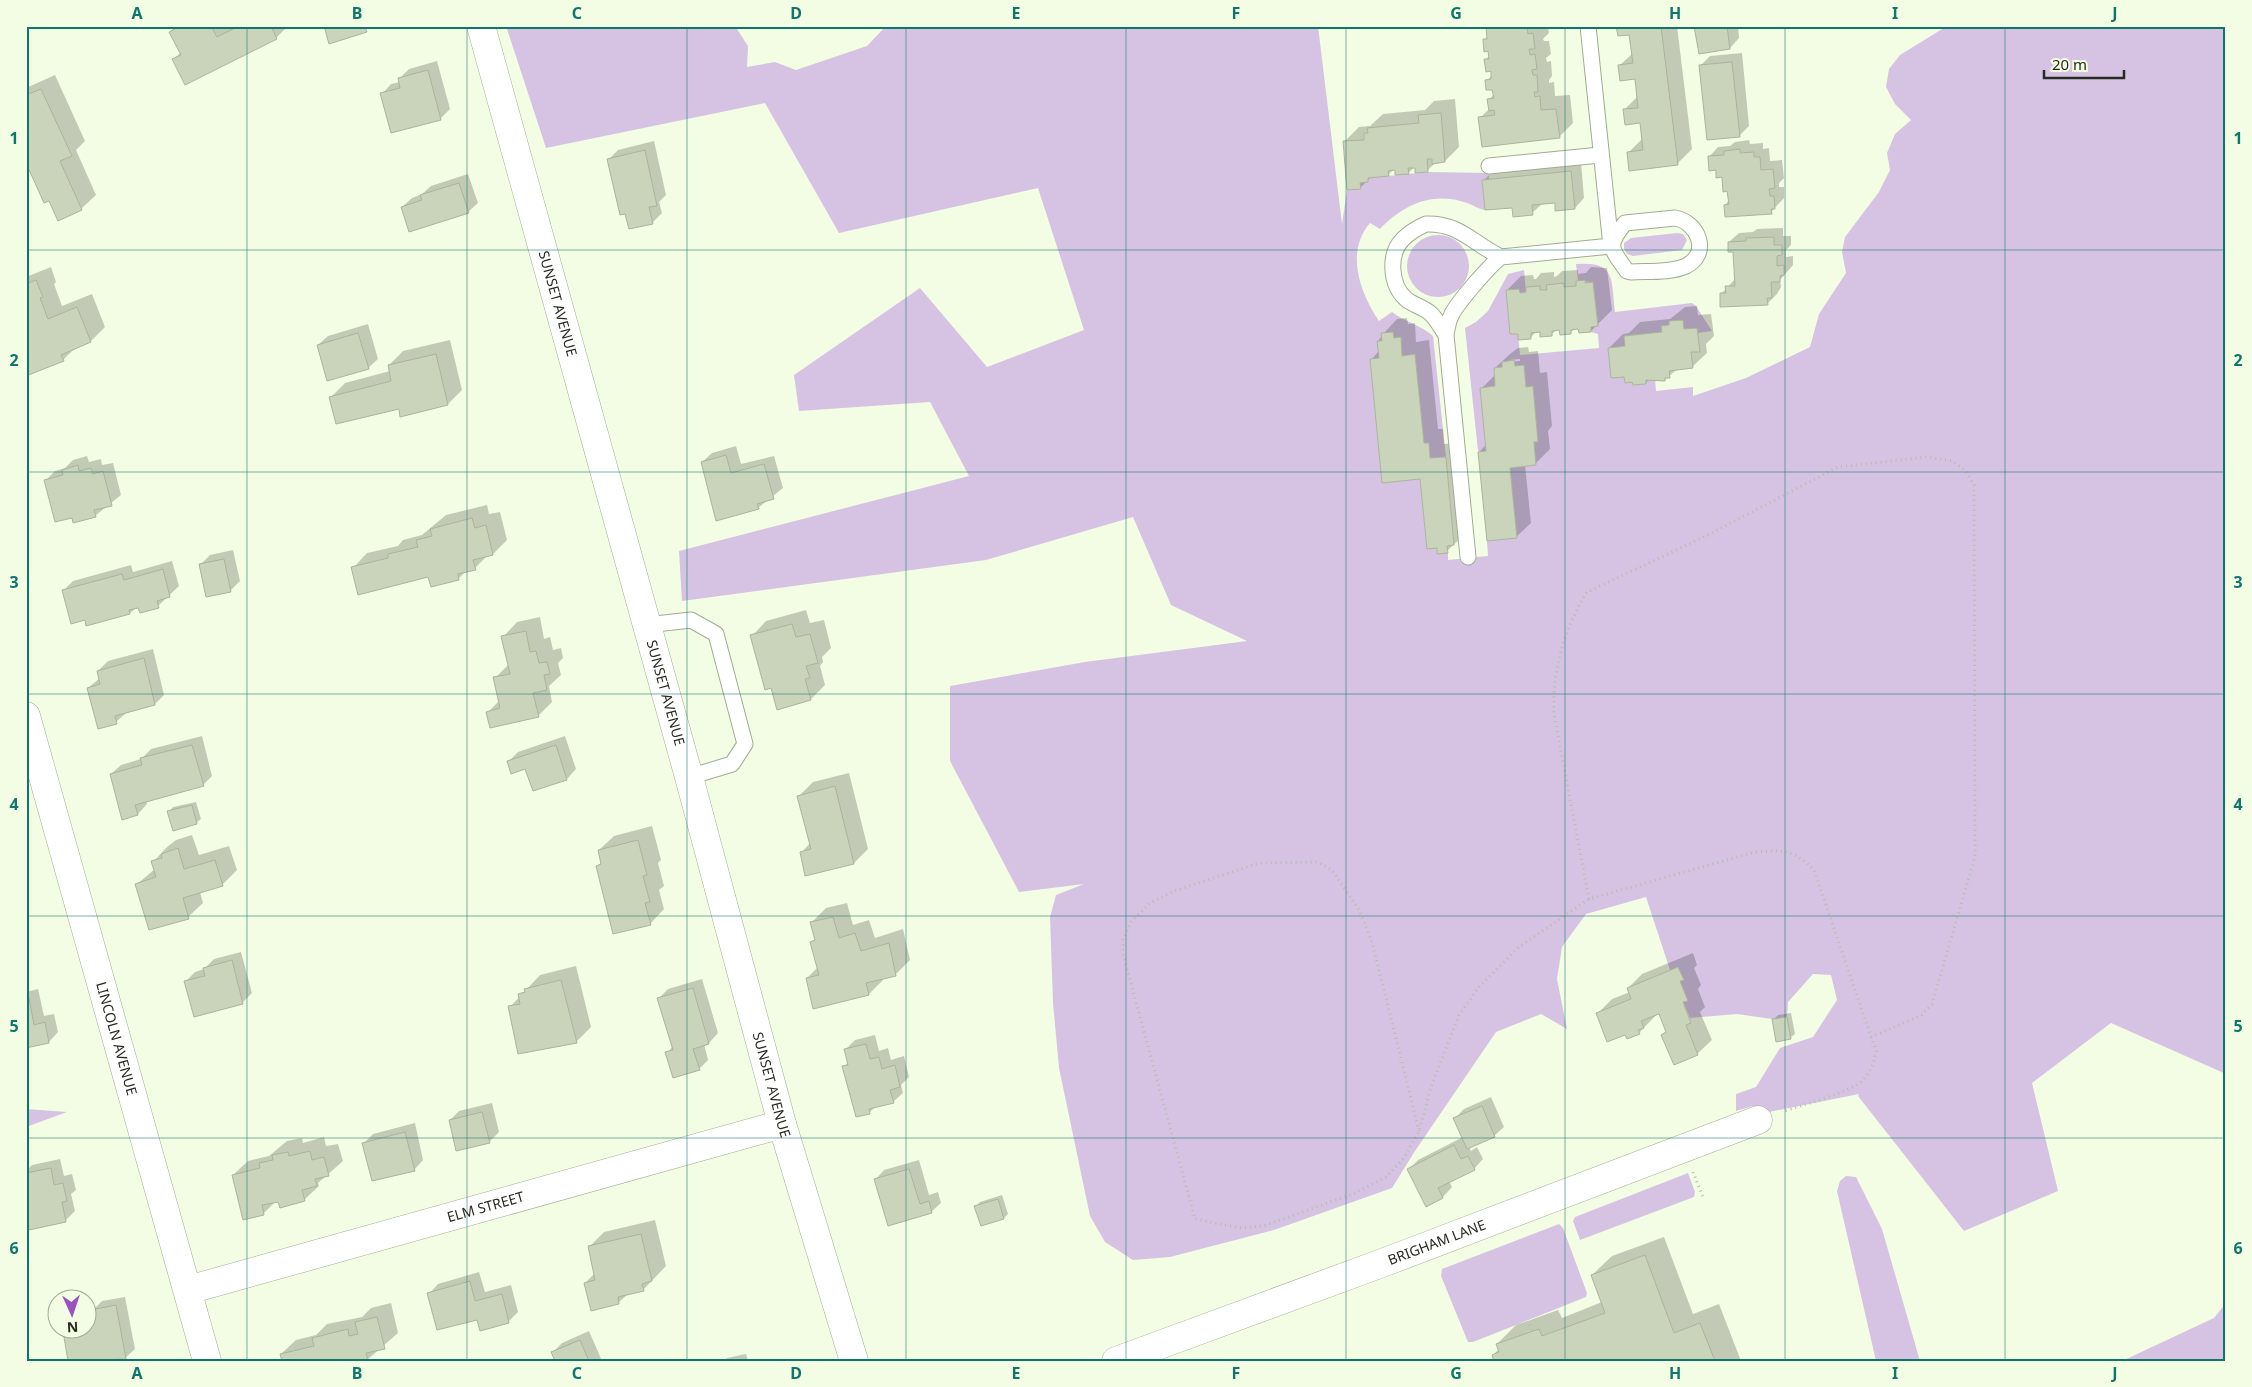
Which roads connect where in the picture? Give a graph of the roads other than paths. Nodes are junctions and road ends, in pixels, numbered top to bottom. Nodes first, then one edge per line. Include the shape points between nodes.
1 (481, 26) edge
2 (1588, 26) edge
3 (1600, 155) junction
4 (1489, 166) dead end
5 (1612, 246) junction
6 (1501, 257) junction
7 (1446, 335) junction
8 (1468, 557) dead end
9 (646, 625) junction
10 (26, 716) edge
11 (689, 777) junction
12 (1758, 1120) road end
13 (782, 1124) junction
14 (188, 1290) junction
15 (207, 1361) edge
16 (854, 1361) edge
17 (1116, 1361) edge

1 - 9 street, SUNSET AVENUE
2 - 3 lane
3 - 4 lane
3 - 5 lane
5 - 5 lane via 1625,223 1675,218 1693,226 1700,242 1697,254 1688,265 1631,272 1612,251
5 - 6 lane
6 - 7 lane via 1491,264 1458,306 1451,316
6 - 7 lane via 1455,228 1441,224 1426,224 1401,240 1392,268 1396,282 1405,298 1429,311
7 - 8 lane
9 - 11 street, SUNSET AVENUE
9 - 11 lane via 692,620 716,634 745,744 732,764
10 - 14 street, LINCOLN AVENUE
11 - 13 street, SUNSET AVENUE
12 - 17 street, BRIGHAM LANE
13 - 14 street, ELM STREET
13 - 16 street, SUNSET AVENUE
14 - 15 street, LINCOLN AVENUE

